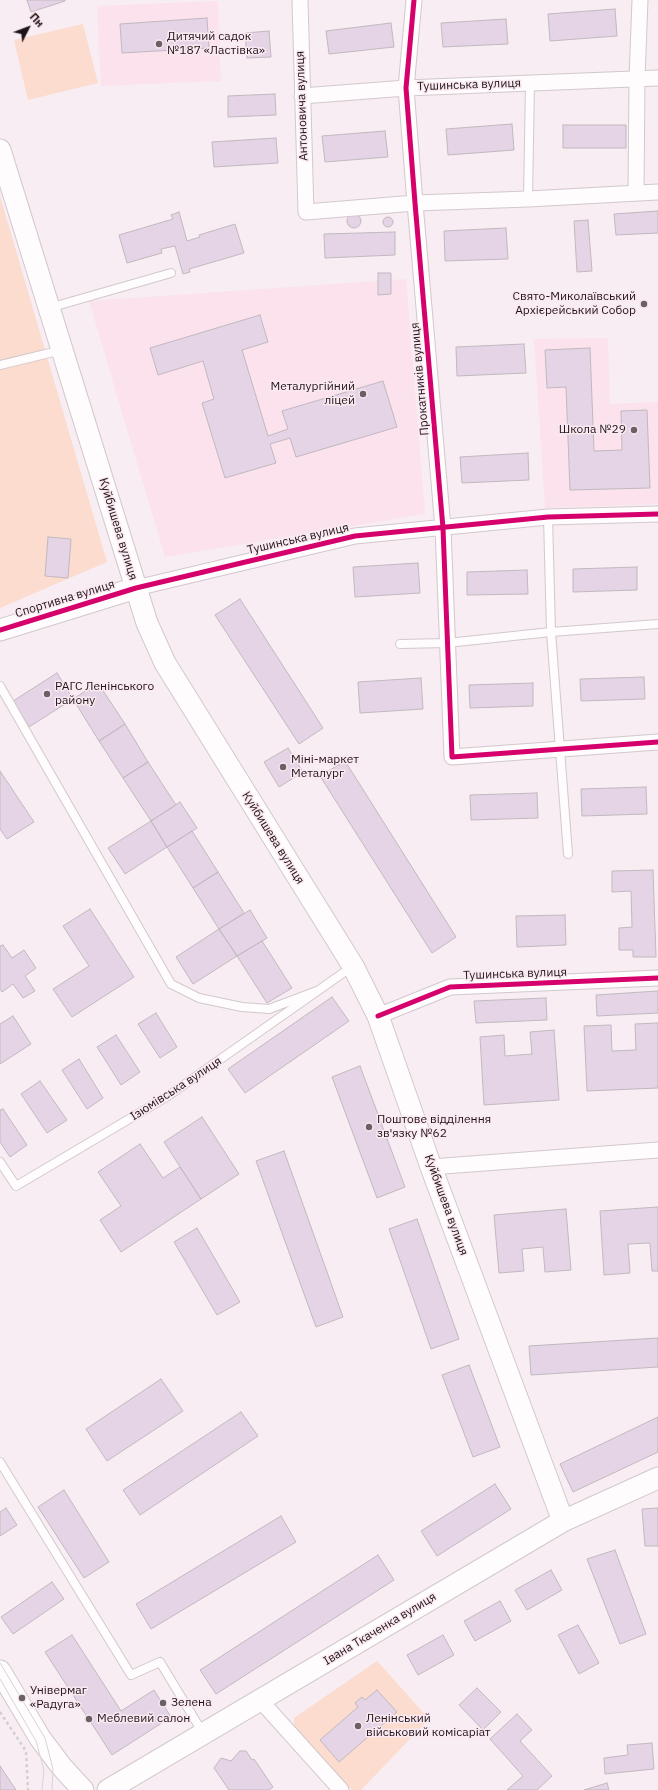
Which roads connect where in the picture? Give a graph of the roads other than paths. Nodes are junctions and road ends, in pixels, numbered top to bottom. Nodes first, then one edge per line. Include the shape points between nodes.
1 (300, 0) edge
2 (414, 0) edge
3 (640, 0) edge
4 (658, 78) edge
5 (637, 79) junction
6 (530, 82) junction
7 (406, 88) junction
8 (302, 96) junction
9 (0, 150) edge
10 (658, 192) edge
11 (636, 193) junction
12 (528, 200) junction
13 (415, 203) junction
14 (171, 273) dead end
15 (49, 308) junction
16 (62, 350) junction
17 (0, 365) edge
18 (658, 514) edge
19 (548, 517) junction
20 (443, 528) junction
21 (136, 588) junction
22 (658, 624) edge
23 (0, 630) edge
24 (551, 632) junction
25 (447, 643) junction
26 (400, 644) dead end
27 (0, 686) edge
28 (658, 742) edge
29 (560, 749) junction
30 (568, 854) dead end
31 (353, 966) junction
32 (658, 978) edge
33 (317, 991) junction
34 (378, 1016) junction
35 (658, 1150) edge
36 (0, 1162) edge
37 (431, 1167) junction
38 (0, 1462) edge
39 (658, 1478) edge
40 (563, 1521) junction
41 (0, 1671) edge
42 (260, 1700) junction
43 (203, 1733) junction
44 (83, 1790) edge
45 (108, 1790) edge
46 (341, 1790) edge

1 - 8 street, Антоновича вулиця
2 - 7 street, Прокатників вулиця
3 - 5 street
4 - 5 street, Тушинська вулиця
5 - 6 street, Тушинська вулиця
5 - 11 street
6 - 7 street, Тушинська вулиця
6 - 12 lane
7 - 8 street, Тушинська вулиця
7 - 13 street, Прокатників вулиця
8 - 13 street, Антоновича вулиця via 306,212
9 - 15 main road, Куйбишева вулиця
10 - 11 street
11 - 12 street
12 - 13 street
13 - 20 street, Прокатників вулиця
14 - 15 lane
15 - 16 main road, Куйбишева вулиця
16 - 17 lane
16 - 21 main road, Куйбишева вулиця
18 - 19 street, Тушинська вулиця
19 - 20 street, Тушинська вулиця
19 - 24 lane
20 - 21 street, Тушинська вулиця via 355,536
20 - 25 street, Прокатників вулиця
21 - 23 main road, Спортивна вулиця
21 - 31 main road, Куйбишева вулиця via 147,623 165,663
22 - 24 lane
24 - 25 lane
24 - 29 lane
25 - 26 lane
25 - 29 street, Прокатників вулиця via 452,757
27 - 33 lane via 171,984 199,998 242,1007 269,1009
28 - 29 street
29 - 30 lane
31 - 33 lane, Ізюмівська вулиця
31 - 34 main road, Куйбишева вулиця
32 - 34 street, Тушинська вулиця via 450,987
33 - 36 lane, Ізюмівська вулиця via 168,1096 16,1186
34 - 37 main road, Куйбишева вулиця
35 - 37 street
37 - 40 main road, Куйбишева вулиця
38 - 43 lane via 131,1675 160,1662
39 - 40 main road, Івана Ткаченка вулиця
40 - 42 main road, Івана Ткаченка вулиця
41 - 44 main road via 40,1738
42 - 43 main road, Івана Ткаченка вулиця
42 - 46 street
43 - 45 main road, Івана Ткаченка вулиця

